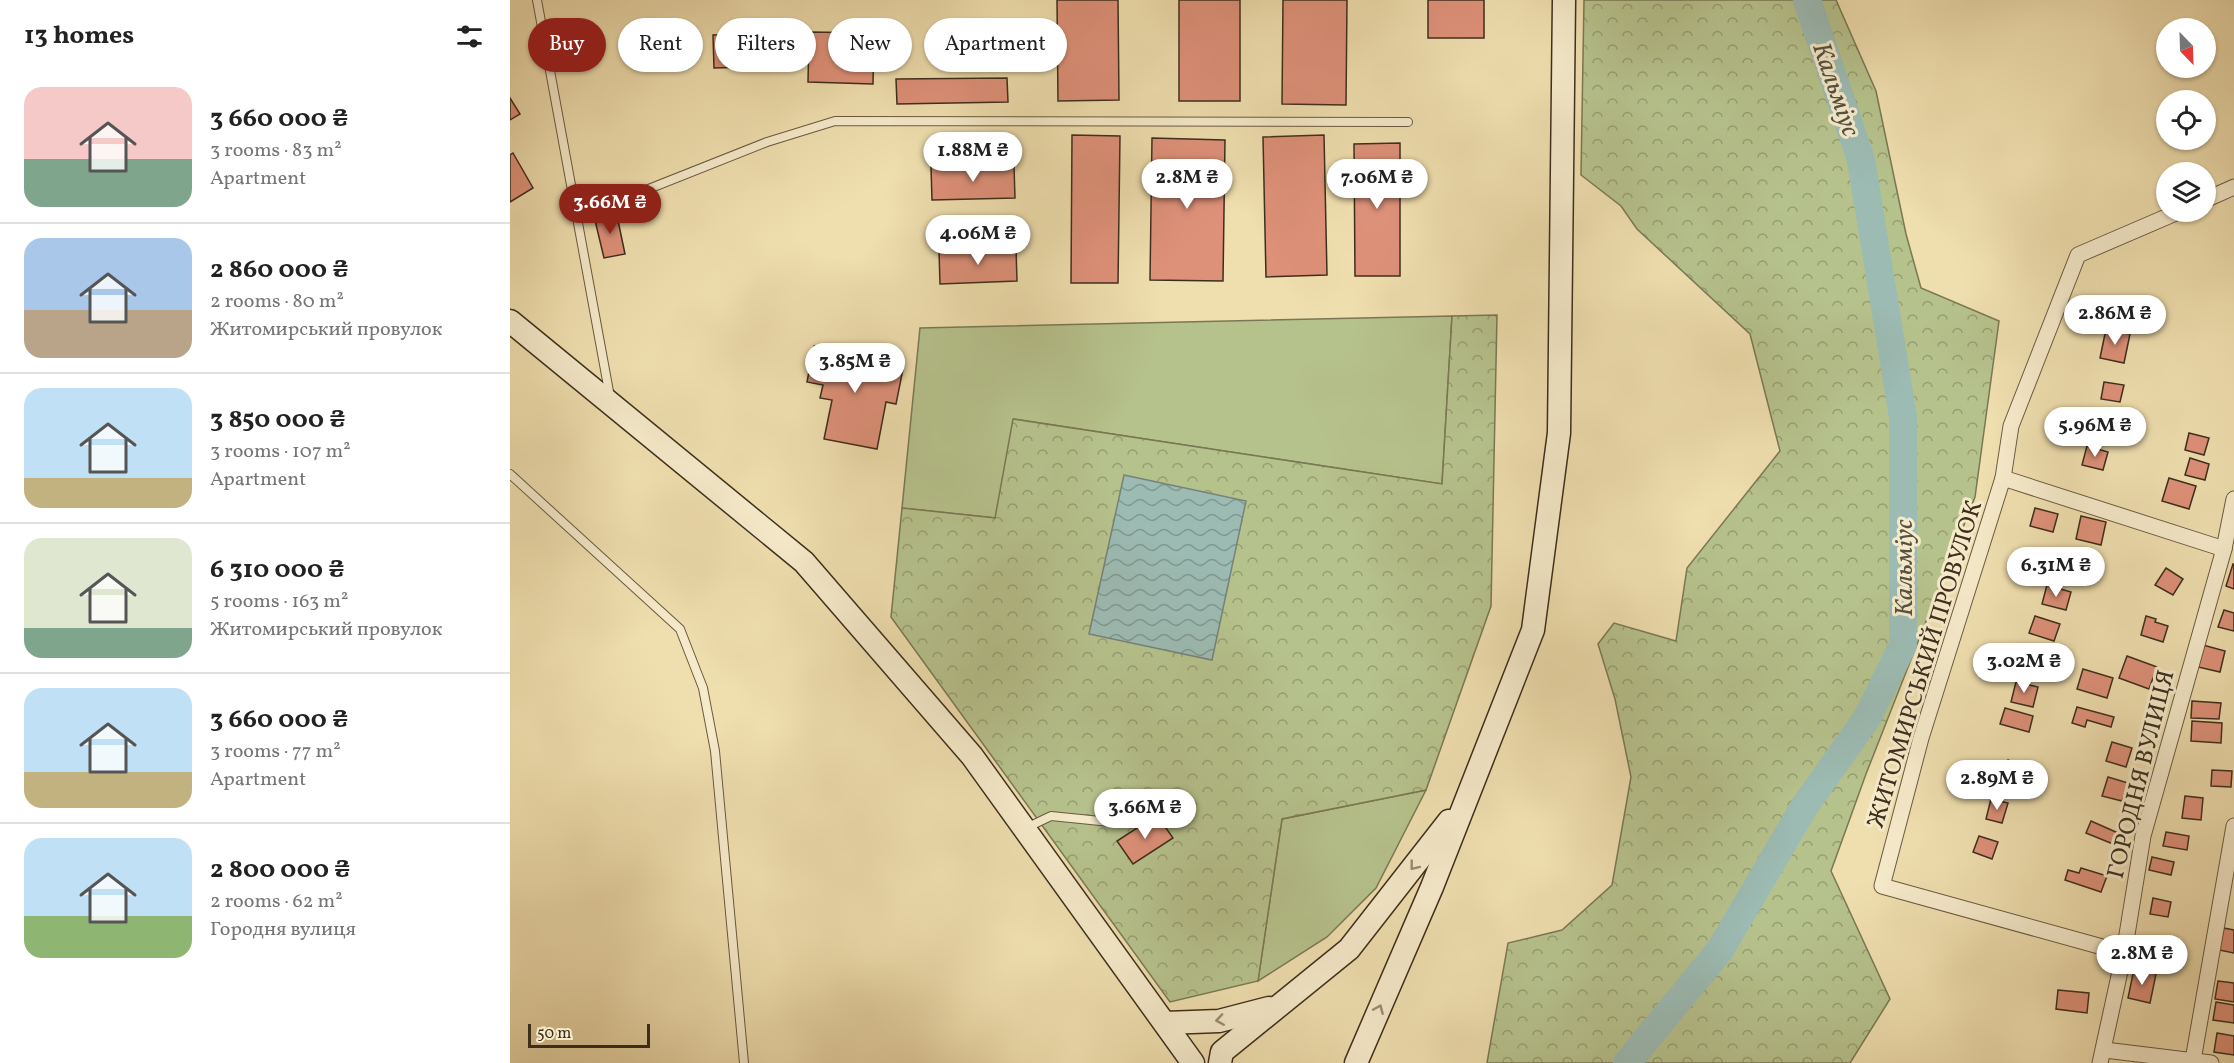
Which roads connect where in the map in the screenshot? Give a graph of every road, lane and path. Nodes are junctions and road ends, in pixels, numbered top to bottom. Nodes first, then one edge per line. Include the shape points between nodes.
1 (537, 0) edge
2 (1564, 0) edge
3 (1408, 122) dead end
4 (2234, 187) edge
5 (2216, 195) edge
6 (578, 218) junction
7 (2156, 221) edge
8 (510, 321) edge
9 (611, 405) junction
10 (510, 474) edge
11 (2003, 478) junction
12 (2234, 498) edge
13 (2224, 549) junction
14 (1463, 804) junction
15 (1120, 823) dead end
16 (2234, 826) edge
17 (1024, 828) junction
18 (2124, 953) junction
19 (1274, 1007) junction
20 (1165, 1023) junction
21 (2103, 1056) edge
22 (2193, 1060) junction
23 (744, 1063) edge
24 (1193, 1063) edge
25 (1220, 1063) edge
26 (1356, 1063) edge
27 (2211, 1063) edge

1 - 6 lane
2 - 14 street via 1559,433 1533,630
3 - 6 lane via 835,121 767,142
4 - 5 street
6 - 9 lane
7 - 11 street, ЖИТОМИРСЬКИЙ ПРОВУЛОК via 2078,255 2011,426
8 - 9 street
9 - 17 street via 804,562 972,756
10 - 23 lane via 680,629 704,688 715,751
11 - 13 street
11 - 18 street, ЖИТОМИРСЬКИЙ ПРОВУЛОК via 1922,738 1882,886
12 - 13 street, ГОРОДНЯ ВУЛИЦЯ
13 - 18 street, ГОРОДНЯ ВУЛИЦЯ via 2143,836
14 -> 19 street via 1349,949
26 -> 14 street via 1432,887
15 - 17 lane via 1051,816
16 - 22 street
17 - 20 street
18 - 21 street, ГОРОДНЯ ВУЛИЦЯ
19 -> 20 street via 1219,1021
19 - 25 street via 1222,1052
20 - 24 street
21 - 22 street
22 - 27 street

